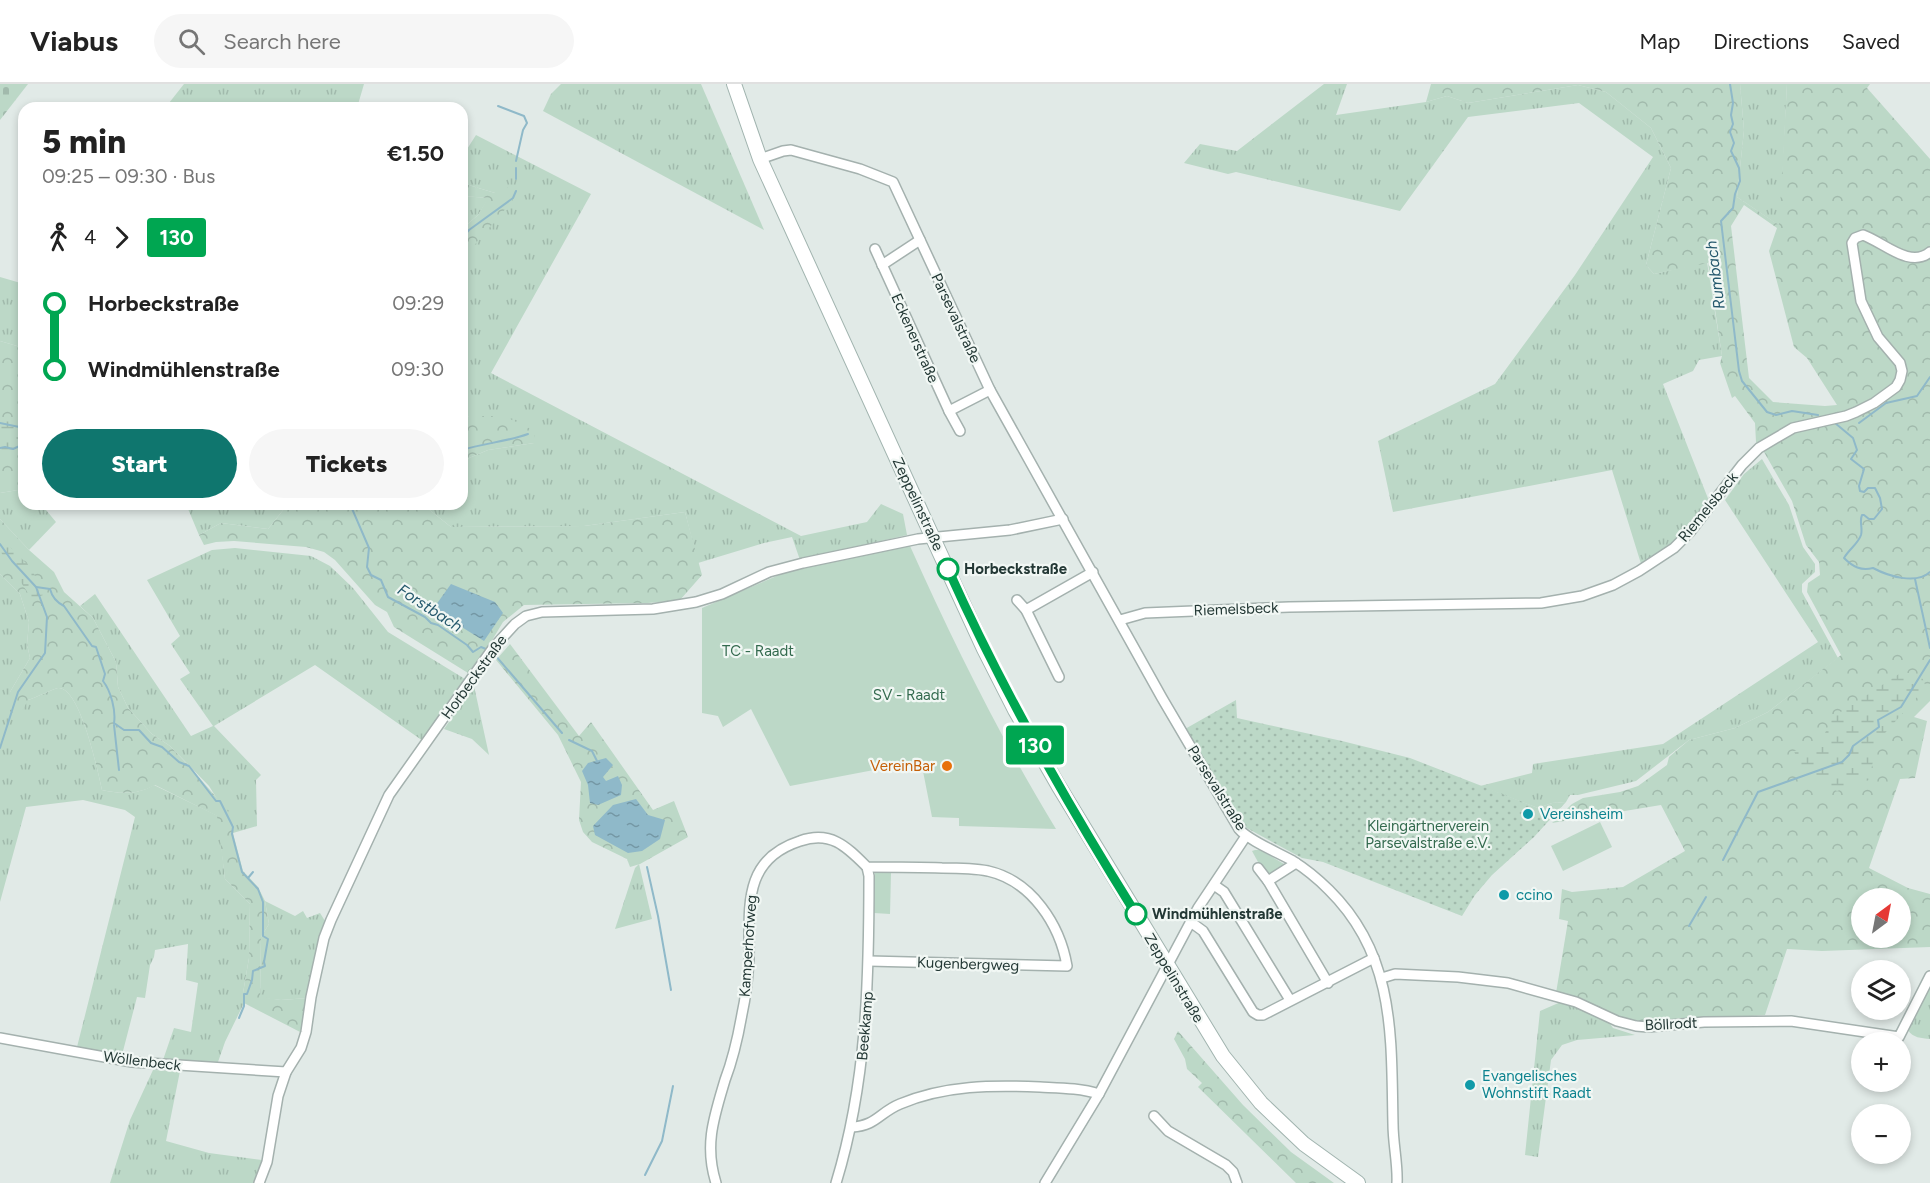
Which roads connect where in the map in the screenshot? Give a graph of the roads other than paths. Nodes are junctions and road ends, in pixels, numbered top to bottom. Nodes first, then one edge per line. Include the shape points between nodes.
1 (734, 84) edge
2 (760, 159) junction
3 (920, 240) junction
4 (875, 249) dead end
5 (1930, 252) edge
6 (882, 265) junction
7 (990, 390) junction
8 (949, 411) junction
9 (960, 431) dead end
10 (1063, 519) junction
11 (932, 536) junction
12 (1092, 572) junction
13 (1017, 600) dead end
14 (1026, 610) junction
15 (1120, 620) junction
16 (1059, 676) dead end
17 (1246, 836) junction
18 (1296, 863) junction
19 (867, 867) junction
20 (1258, 868) dead end
21 (1268, 881) junction
22 (1214, 885) junction
23 (1192, 923) junction
24 (1374, 958) junction
25 (869, 961) junction
26 (1167, 966) junction
27 (1930, 976) edge
28 (1382, 978) junction
29 (1328, 983) junction
30 (1290, 1000) junction
31 (0, 1038) edge
32 (286, 1072) junction
33 (1099, 1094) junction
34 (1154, 1116) dead end
35 (852, 1127) junction
36 (1397, 1182) edge
37 (259, 1183) edge
38 (716, 1183) edge
39 (836, 1183) edge
40 (1045, 1183) edge
41 (1237, 1183) edge
42 (1358, 1183) edge

1 - 2 main road, Zeppelinstraße
2 - 3 street, Parsevalstraße via 791,150 893,182
2 - 11 main road, Zeppelinstraße
3 - 6 street
3 - 7 street, Parsevalstraße
4 - 6 street, Eckenerstraße
5 - 15 street, Riemelsbeck via 1923,258 1913,258 1863,235 1852,243 1861,301 1878,337 1900,363 1902,371 1896,387 1856,412 1776,436 1742,465 1674,548 1613,585 1582,596 1541,603 1256,608 1145,613
6 - 8 street, Eckenerstraße
7 - 8 street
7 - 10 street, Parsevalstraße
8 - 9 street, Eckenerstraße
10 - 11 street, Horbeckstraße via 1010,530
10 - 12 street, Parsevalstraße
11 - 26 main road, Zeppelinstraße via 1015,710
11 - 32 street, Horbeckstraße via 769,572 696,602 653,609 542,612 514,624 389,795 324,938 306,1032
12 - 14 street
12 - 15 street, Parsevalstraße
13 - 14 street
14 - 16 street
15 - 17 street, Parsevalstraße
17 - 18 street, Parsevalstraße
17 - 22 street
18 - 21 street
18 - 24 street, Parsevalstraße via 1347,911
19 - 25 street, Beekkamp
19 - 25 street, Kugenbergweg via 962,868 987,871 1007,879 1027,892 1048,916 1058,934 1066,966
19 - 38 street, Kamperhofweg via 847,846 834,840 803,840 771,855 752,884 744,1005 712,1124 710,1150
20 - 21 street
21 - 29 street
22 - 23 street
22 - 30 street via 1224,892
23 - 26 street
23 - 30 street via 1203,931 1252,1012 1263,1015
24 - 28 street, Parsevalstraße
24 - 29 street
25 - 35 street, Beekkamp via 862,1063
26 - 33 street
26 - 42 main road, Zeppelinstraße via 1223,1056 1261,1103 1304,1144
27 - 28 street, Böllrodt via 1899,1037 1791,1021 1636,1026 1508,983 1395,974
28 - 36 street, Parsevalstraße via 1389,1012
29 - 30 street
31 - 32 street, Wöllenbeck via 132,1062
32 - 37 street, Horbeckstraße
33 - 35 street via 1012,1086 952,1089 898,1104 865,1127
33 - 40 street
34 - 41 street via 1168,1131 1226,1164
35 - 39 street, Beekkamp

